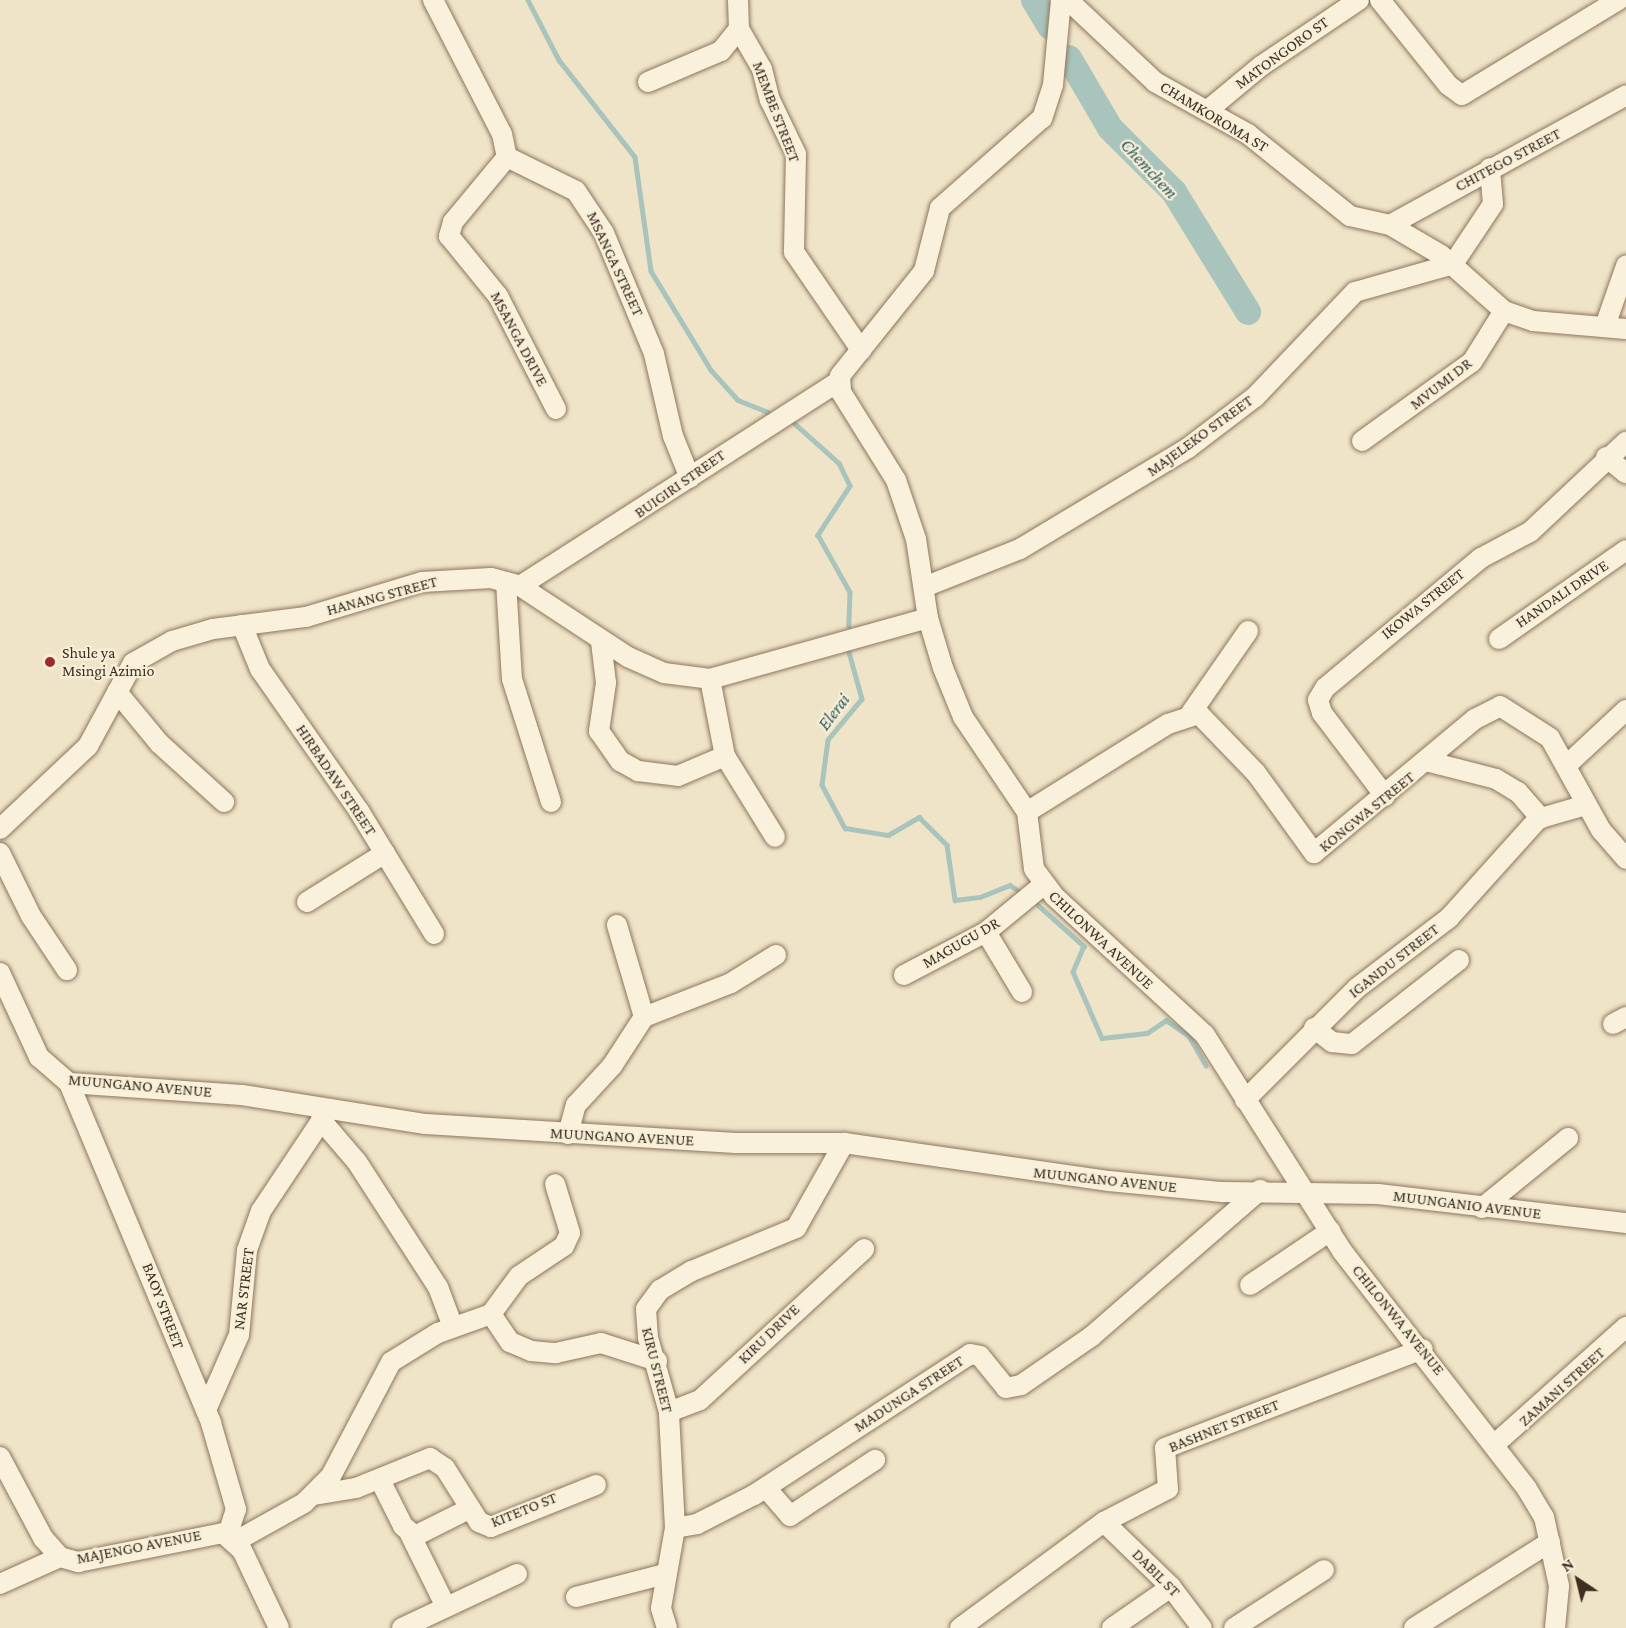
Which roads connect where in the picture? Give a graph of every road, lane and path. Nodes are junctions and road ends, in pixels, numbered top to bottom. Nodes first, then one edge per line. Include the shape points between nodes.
1 (433, 0) edge
2 (738, 0) edge
3 (1061, 0) edge
4 (1068, 0) edge
5 (1359, 0) edge
6 (1380, 0) edge
7 (1618, 0) edge
8 (739, 29) junction
9 (648, 82) dead end
10 (1626, 95) edge
11 (1209, 110) junction
12 (507, 157) junction
13 (1490, 168) junction
14 (1390, 225) junction
15 (1453, 264) junction
16 (1626, 266) edge
17 (1504, 312) junction
18 (1605, 326) junction
19 (1626, 329) edge
20 (861, 350) junction
21 (839, 381) junction
22 (556, 410) dead end
23 (1362, 441) dead end
24 (1626, 442) edge
25 (1606, 457) junction
26 (1626, 473) edge
27 (690, 478) junction
28 (1626, 550) edge
29 (513, 584) junction
30 (924, 587) junction
31 (928, 618) junction
32 (242, 625) junction
33 (1248, 631) dead end
34 (1499, 639) dead end
35 (601, 642) junction
36 (710, 679) junction
37 (117, 692) junction
38 (1626, 710) edge
39 (1191, 713) junction
40 (725, 756) junction
41 (1430, 762) junction
42 (1568, 764) junction
43 (1385, 796) junction
44 (224, 802) dead end
45 (551, 802) dead end
46 (1586, 804) junction
47 (1027, 812) junction
48 (1539, 817) junction
49 (0, 829) edge
50 (775, 837) dead end
51 (0, 853) edge
52 (385, 853) junction
53 (1626, 859) edge
54 (1043, 885) junction
55 (307, 902) dead end
56 (617, 925) dead end
57 (986, 932) junction
58 (434, 934) dead end
59 (777, 955) dead end
60 (1459, 960) dead end
61 (67, 970) dead end
62 (0, 973) edge
63 (904, 975) dead end
64 (1022, 992) dead end
65 (644, 1017) junction
66 (1314, 1028) junction
67 (69, 1083) junction
68 (1245, 1100) junction
69 (324, 1116) junction
70 (568, 1134) junction
71 (1569, 1138) dead end
72 (844, 1143) junction
73 (555, 1184) dead end
74 (1260, 1190) junction
75 (1308, 1194) junction
76 (1482, 1208) junction
77 (1626, 1223) edge
78 (1330, 1231) junction
79 (864, 1249) dead end
80 (1250, 1286) dead end
81 (491, 1314) junction
82 (453, 1327) junction
83 (1626, 1327) edge
84 (1423, 1349) junction
85 (657, 1361) junction
86 (206, 1410) junction
87 (669, 1412) junction
88 (1495, 1444) junction
89 (0, 1457) edge
90 (875, 1460) dead end
91 (380, 1480) junction
92 (596, 1485) dead end
93 (766, 1488) junction
94 (314, 1495) junction
95 (469, 1509) junction
96 (1104, 1522) junction
97 (675, 1528) junction
98 (410, 1534) junction
99 (232, 1538) junction
100 (1550, 1542) junction
101 (60, 1557) junction
102 (1324, 1570) dead end
103 (517, 1574) dead end
104 (665, 1574) junction
105 (0, 1584) edge
106 (1171, 1587) junction
107 (576, 1597) dead end
108 (446, 1607) junction
109 (279, 1628) edge
110 (402, 1628) edge
111 (667, 1628) edge
112 (960, 1628) edge
113 (1112, 1628) edge
114 (1202, 1628) edge
115 (1234, 1628) edge
116 (1414, 1628) edge
117 (1555, 1628) edge

1 - 12 street via 502,134
2 - 8 street, MEMBE STREET
3 - 20 street via 1053,85 1042,118 940,208 924,271
4 - 11 street, CHAMKOROMA ST via 1127,60
5 - 11 street, MATONGORO ST via 1261,66
6 - 7 street via 1448,85 1462,94
8 - 9 street via 721,51
8 - 20 street, MEMBE STREET via 762,69 770,100 796,154 796,257
10 - 13 street, CHITEGO STREET
11 - 14 street, CHAMKOROMA ST via 1302,171 1350,216
12 - 22 street, MSANGA DRIVE via 453,222 449,236 498,296
12 - 27 street, MSANGA STREET via 576,191 604,233 654,354 673,436
13 - 14 street, CHITEGO STREET
13 - 15 street via 1492,204
14 - 15 street, CHAMKOROMA ST
15 - 17 street, CHAMKOROMA ST
15 - 30 street, MAJELEKO STREET via 1355,292 1255,397 1188,448 1020,549
16 - 18 street
17 - 18 street, CHAMKOROMA ST via 1533,321
17 - 23 street, MVUMI DR via 1472,362
18 - 19 street, CHAMKOROMA ST
20 - 21 street
21 - 27 street, BUIGIRI STREET
21 - 30 street, CHILONWA AVENUE via 843,397 896,480 916,539
24 - 25 street, IKOWA STREET
25 - 26 street
25 - 43 street, IKOWA STREET via 1530,532 1481,558 1325,688 1318,700 1322,713
27 - 29 street, BUIGIRI STREET
28 - 34 street, HANDALI DRIVE
29 - 32 street, HANANG STREET via 460,577 422,582 306,617
29 - 35 street, HANANG STREET
29 - 45 street via 512,679
30 - 31 street, CHILONWA AVENUE
31 - 36 street, HANANG STREET
31 - 47 street, CHILONWA AVENUE via 963,717
32 - 37 street, HANANG STREET via 162,646 133,663
32 - 52 street, HIRBADAW STREET via 261,669
33 - 39 street
35 - 36 street, HANANG STREET via 664,673
35 - 40 street via 606,683 599,731 616,758 638,771 678,776
36 - 40 street
37 - 44 street via 159,743
37 - 49 street, HANANG STREET via 78,759
38 - 42 street
39 - 43 street, KONGWA STREET via 1207,718 1238,752 1314,853
39 - 47 street
40 - 50 street
41 - 42 street, KONGWA STREET via 1475,719 1500,706 1550,738
41 - 43 street, KONGWA STREET
41 - 48 street via 1496,779 1518,792
42 - 46 street, KONGWA STREET
46 - 48 street
46 - 53 street, KONGWA STREET
47 - 54 street, CHILONWA AVENUE via 1031,857
48 - 66 street, IGANDU STREET via 1449,918
51 - 61 street via 31,916
52 - 55 street
52 - 58 street, HIRBADAW STREET
54 - 57 street, MAGUGU DR
54 - 68 street, CHILONWA AVENUE via 1205,1035
56 - 65 street
57 - 63 street, MAGUGU DR
57 - 64 street
59 - 65 street via 731,983
60 - 66 street via 1352,1044 1332,1042
62 - 67 street, MUUNGANO AVENUE via 39,1057
65 - 70 street via 612,1066 576,1105
66 - 68 street, IGANDU STREET
67 - 69 street, MUUNGANO AVENUE via 242,1095
67 - 86 street, BAOY STREET
68 - 75 street, CHILONWA AVENUE
69 - 70 street, MUUNGANO AVENUE
69 - 82 street via 438,1287
69 - 86 street, NAR STREET via 261,1211 247,1250 239,1335
70 - 72 street, MUUNGANO AVENUE
71 - 76 street
72 - 74 street, MUUNGANO AVENUE via 1109,1181
72 - 85 street, KIRU STREET via 796,1228 692,1271 652,1299 645,1322
73 - 81 street via 570,1228 568,1241 519,1276
74 - 75 street, MUUNGANO AVENUE
74 - 93 street, MADUNGA STREET via 1092,1336 1022,1385 1006,1388 980,1356 970,1354
75 - 76 street, MUUNGANIO AVENUE via 1378,1194
75 - 78 street, CHILONWA AVENUE
76 - 77 street, MUUNGANIO AVENUE
78 - 80 street
78 - 84 street, CHILONWA AVENUE
79 - 87 street, KIRU DRIVE via 700,1400
81 - 82 street
81 - 85 street via 510,1342 531,1351 556,1353 603,1343
82 - 94 street via 388,1366 344,1456
83 - 88 street, ZAMANI STREET
84 - 88 street, CHILONWA AVENUE
84 - 96 street, BASHNET STREET via 1165,1448 1168,1489
85 - 87 street, KIRU STREET
86 - 99 street, BAOY STREET via 234,1495 236,1517
87 - 97 street, KIRU STREET
88 - 100 street, CHILONWA AVENUE via 1537,1504
89 - 101 street, MAJENGO AVENUE via 43,1538
90 - 93 street via 790,1516
91 - 94 street, KITETO ST
91 - 95 street, KITETO ST via 432,1459 445,1468
91 - 98 street
92 - 95 street, KITETO ST via 491,1527
93 - 97 street, MADUNGA STREET via 715,1516
94 - 99 street
95 - 98 street via 423,1534
96 - 106 street, DABIL ST
96 - 112 street, BASHNET STREET
97 - 104 street, KIRU STREET
98 - 108 street
99 - 101 street, MAJENGO AVENUE via 194,1535 78,1562
99 - 109 street
100 - 116 street
100 - 117 street, CHILONWA AVENUE via 1559,1586
101 - 105 street
102 - 115 street
103 - 108 street
104 - 107 street
104 - 111 street, KIRU STREET via 661,1608
106 - 113 street
106 - 114 street, DABIL ST
108 - 110 street

